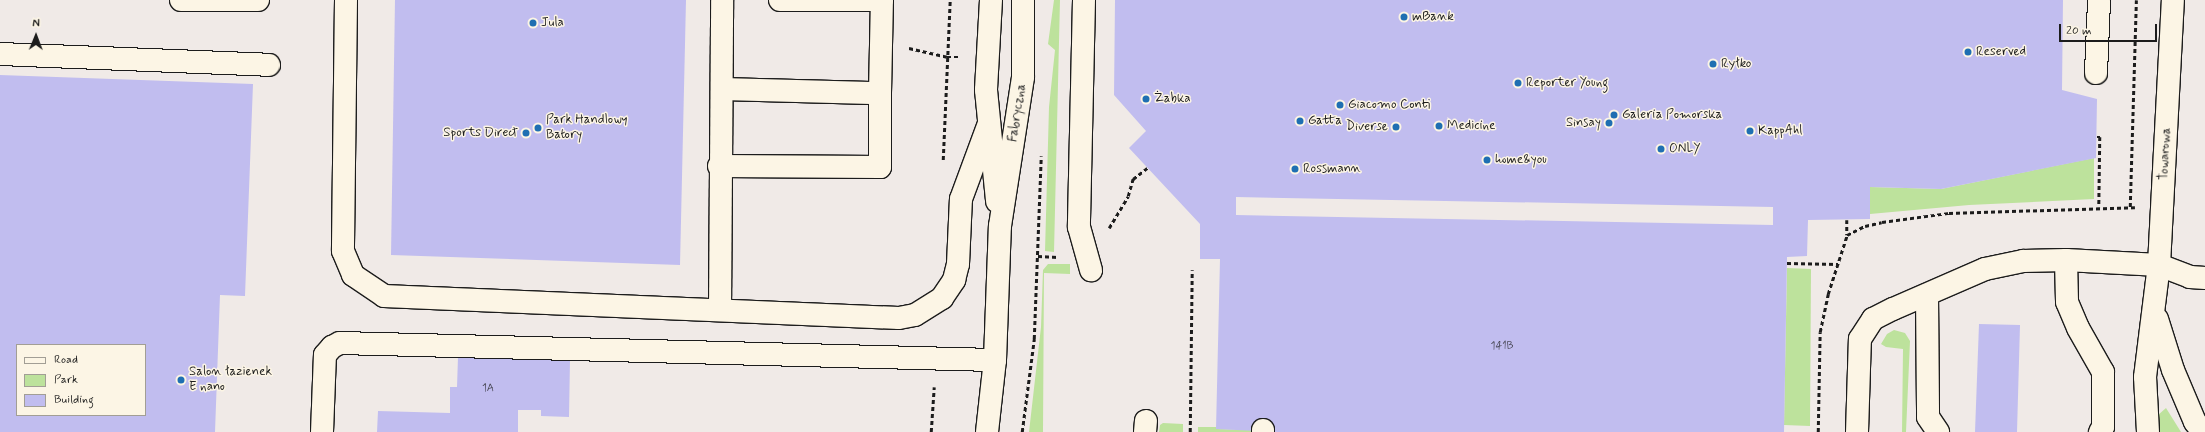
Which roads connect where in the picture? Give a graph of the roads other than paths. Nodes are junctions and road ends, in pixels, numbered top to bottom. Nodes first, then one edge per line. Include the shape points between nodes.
1 (181, 0) edge
2 (258, 0) edge
3 (346, 0) edge
4 (722, 0) edge
5 (780, 0) edge
6 (991, 0) edge
7 (1023, 0) edge
8 (1084, 0) edge
9 (2099, 0) edge
10 (882, 1) edge
11 (2171, 5) edge
12 (0, 54) edge
13 (269, 65) dead end
14 (2096, 74) dead end
15 (722, 89) junction
16 (880, 93) junction
17 (988, 126) junction
18 (719, 166) junction
19 (1000, 226) junction
20 (2066, 260) junction
21 (2159, 265) junction
22 (1091, 270) dead end
23 (2205, 278) edge
24 (1927, 295) junction
25 (2154, 308) junction
26 (720, 310) junction
27 (995, 360) junction
28 (1931, 427) edge
29 (322, 432) edge
30 (987, 432) edge
31 (1857, 432) edge
32 (2100, 432) edge
33 (2148, 432) edge
34 (2203, 432) edge

1 - 2 street
3 - 26 street via 343,251 353,275 384,296
4 - 15 street
5 - 10 street
6 - 17 street, Fabryczna via 986,90
7 - 19 street, Fabryczna via 1023,77
8 - 22 street via 1079,227
9 - 14 street
10 - 16 street
11 - 21 street, Towarowa
12 - 13 street
15 - 16 street
15 - 18 street
16 - 18 street via 880,167
17 - 19 street, Fabryczna
17 - 26 street via 961,198 958,264 954,280 942,298 915,315 899,318
18 - 26 street
19 - 27 street, Fabryczna
20 - 21 street
20 - 24 street via 2005,264 1985,269
20 - 32 street via 2067,302 2078,328 2103,372 2103,427
21 - 23 street via 2190,277
21 - 25 street, Towarowa
24 - 28 street
24 - 31 street via 1873,319 1863,332 1858,349
25 - 33 street, Towarowa via 2145,377
25 - 34 street, Towarowa via 2173,370
27 - 29 street via 340,344 325,355
27 - 30 street, Fabryczna

